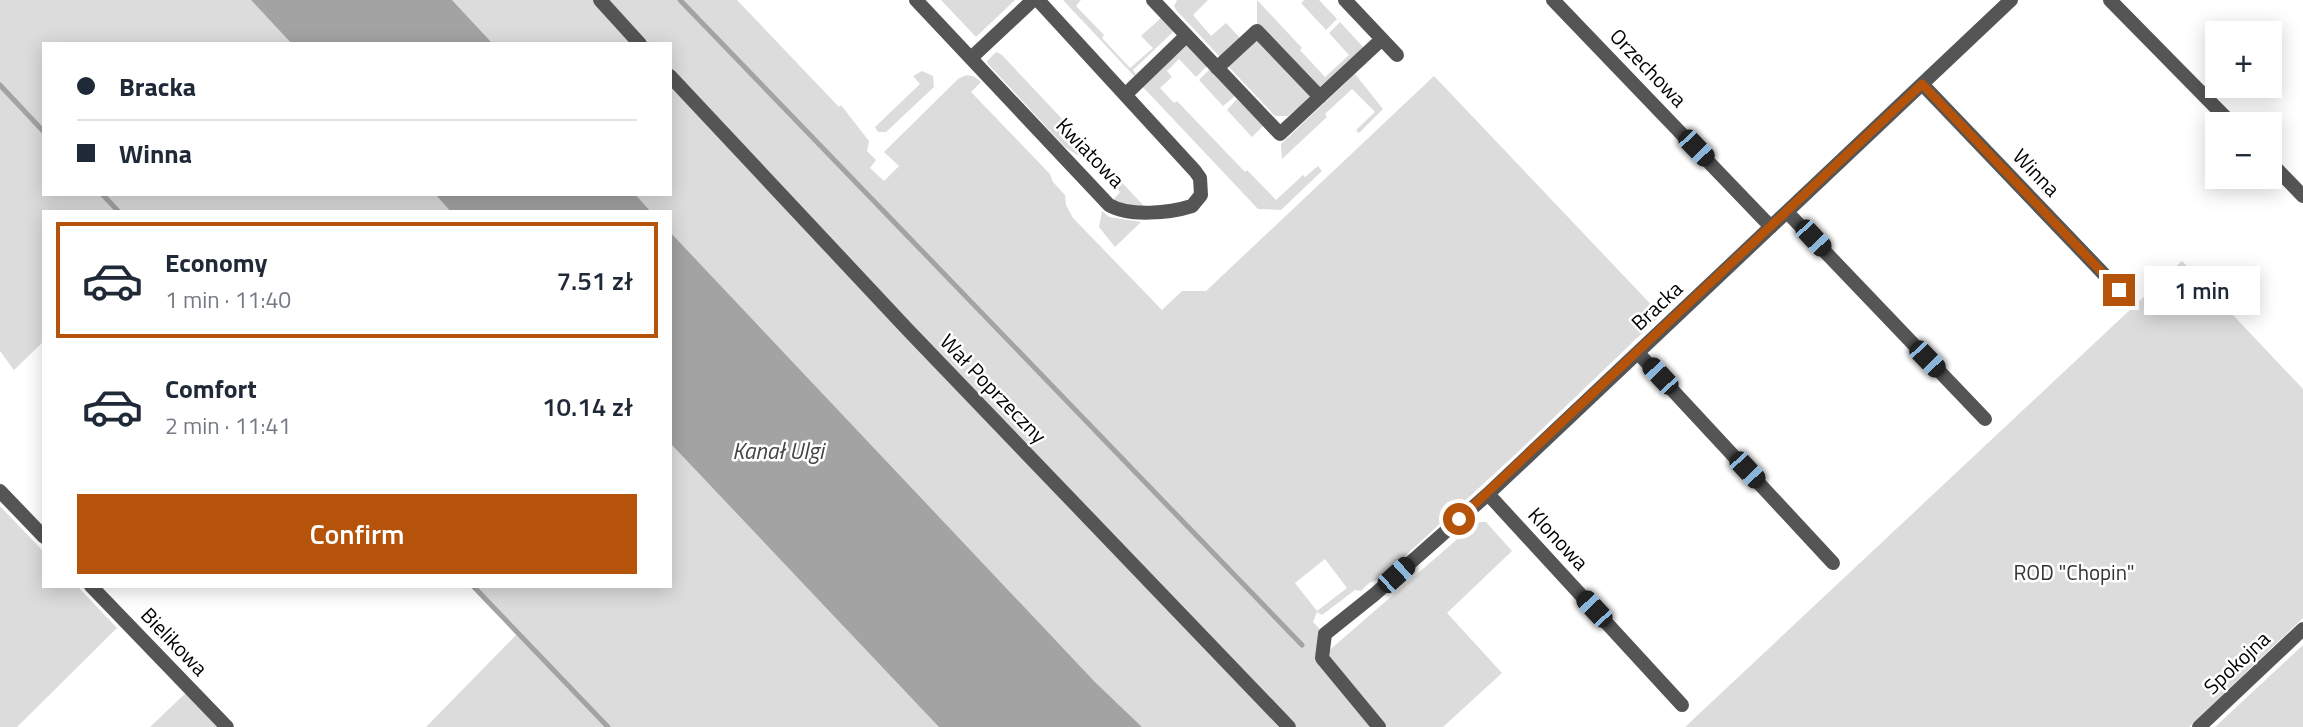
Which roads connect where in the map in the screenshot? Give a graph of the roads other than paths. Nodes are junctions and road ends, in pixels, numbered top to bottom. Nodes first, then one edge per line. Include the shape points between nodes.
1 (600, 0) edge
2 (916, 0) edge
3 (1036, 0) edge
4 (1153, 0) edge
5 (1345, 0) edge
6 (1553, 0) edge
7 (2011, 0) edge
8 (2110, 0) edge
9 (1186, 36) junction
10 (1382, 39) junction
11 (638, 42) edge
12 (1397, 55) dead end
13 (971, 58) junction
14 (1217, 68) junction
15 (672, 78) edge
16 (1922, 84) junction
17 (1125, 95) junction
18 (1320, 97) junction
19 (2220, 112) edge
20 (2282, 174) edge
21 (2303, 196) edge
22 (1787, 212) junction
23 (1771, 227) junction
24 (2119, 290) dead end
25 (1638, 353) junction
26 (1985, 419) dead end
27 (0, 491) edge
28 (1488, 494) junction
29 (42, 535) edge
30 (1833, 563) dead end
31 (93, 588) edge
32 (2303, 629) edge
33 (1682, 705) dead end
34 (227, 727) edge
35 (1289, 727) edge
36 (1379, 727) edge
37 (2199, 727) edge

1 - 11 street
2 - 13 street
3 - 13 street, Kwiatowa
3 - 17 street, Kwiatowa
4 - 9 street
5 - 10 street
6 - 23 street, Orzechowa
7 - 16 street, Bracka
8 - 19 street
9 - 14 street
9 - 17 street
10 - 12 street
10 - 18 street
13 - 17 street, Kwiatowa via 1109,205 1154,213 1192,206 1201,195 1200,178
14 - 18 street via 1280,134
14 - 18 street via 1257,31
15 - 35 street, Wał Poprzeczny
16 - 22 street, Bracka
16 - 24 street, Winna
20 - 21 street
22 - 23 street, Bracka
22 - 26 street
23 - 25 street, Bracka
25 - 28 street, Bracka
25 - 30 street
27 - 29 street
28 - 33 street, Klonowa
28 - 36 street, Bracka via 1325,634 1322,658
31 - 34 street, Bielikowa
32 - 37 street, Spokojna

